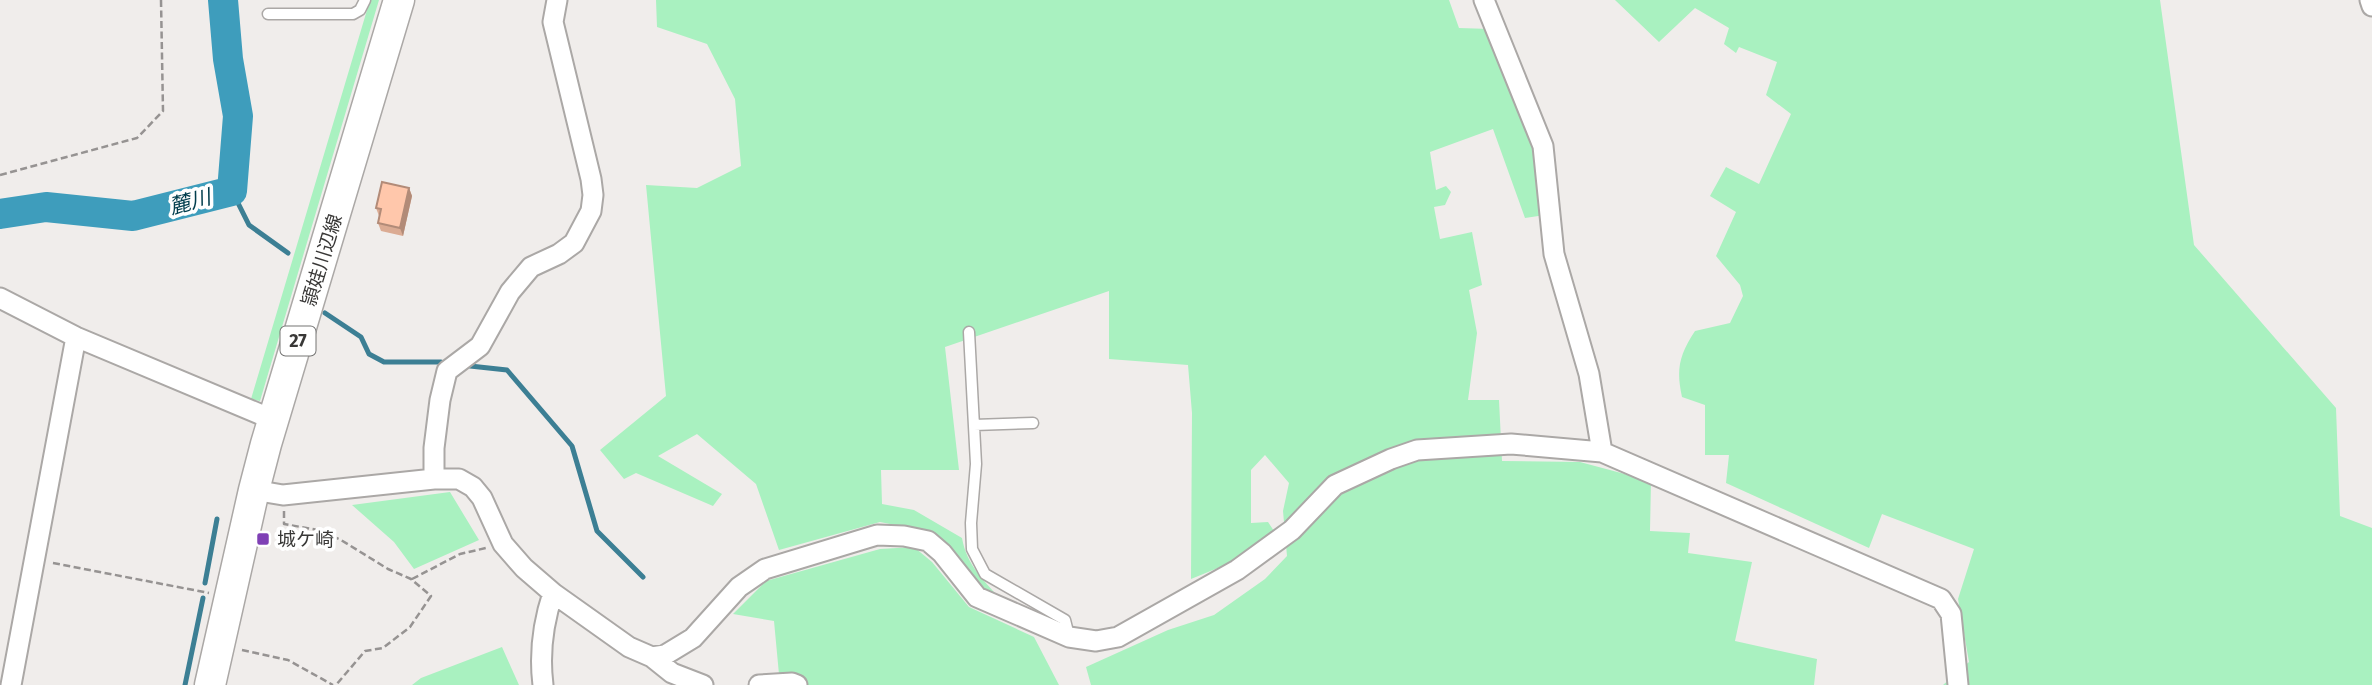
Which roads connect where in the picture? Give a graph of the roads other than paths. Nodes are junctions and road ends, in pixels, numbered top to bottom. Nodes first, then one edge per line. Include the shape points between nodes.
1 (365, 0) edge
2 (399, 0) edge
3 (556, 0) edge
4 (1484, 0) edge
5 (2370, 0) edge
6 (2372, 6) edge
7 (268, 14) dead end
8 (0, 298) edge
9 (970, 332) dead end
10 (76, 337) junction
11 (274, 420) junction
12 (1033, 424) dead end
13 (974, 425) junction
14 (1602, 452) junction
15 (434, 479) junction
16 (254, 490) junction
17 (553, 593) junction
18 (1069, 637) junction
19 (652, 657) junction
20 (11, 685) edge
21 (210, 685) edge
22 (543, 685) edge
23 (703, 685) edge
24 (759, 685) edge
25 (797, 685) edge
26 (1958, 685) edge

1 - 7 lane via 353,14
2 - 11 main road, 頴娃川辺線 / 27
3 - 15 street via 553,22 591,179 591,211 574,243 531,267 510,292 480,346 447,371 434,449
4 - 14 street via 1543,146 1554,254 1590,374
5 - 6 street
8 - 10 street
9 - 13 lane
10 - 11 street
10 - 20 street
11 - 16 main road, 頴娃川辺線 / 27
12 - 13 lane
13 - 18 lane via 972,549 985,574 1065,620
14 - 18 street via 1511,444 1418,450 1391,459 1335,485 1292,530 1237,570 1118,637
14 - 26 street via 1941,599 1951,614
15 - 16 street via 283,495
15 - 17 street via 459,479 472,487 482,498 503,544
16 - 21 main road, 頴娃川辺線 / 27
17 - 19 street via 629,647
17 - 22 street via 544,621
18 - 19 street via 977,597 928,541 877,535 765,569 739,587 693,638 665,655
19 - 23 street via 672,673
24 - 25 street

